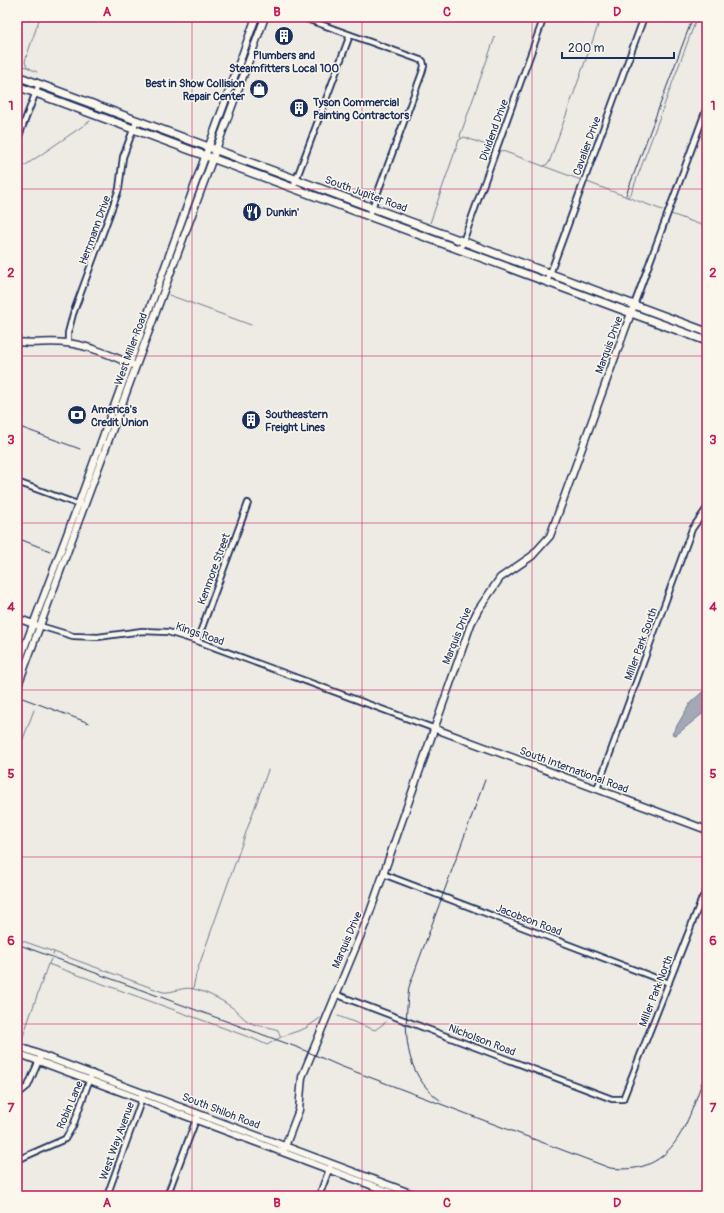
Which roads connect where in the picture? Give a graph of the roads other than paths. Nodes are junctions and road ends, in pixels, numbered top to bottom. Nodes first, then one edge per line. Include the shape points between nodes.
1 (256, 17) edge
2 (265, 17) edge
3 (301, 17) edge
4 (544, 17) edge
5 (644, 17) edge
6 (350, 35) junction
7 (242, 57) junction
8 (249, 60) junction
9 (17, 76) edge
10 (39, 84) junction
11 (17, 86) edge
12 (36, 92) junction
13 (707, 107) edge
14 (135, 126) junction
15 (17, 141) edge
16 (211, 153) junction
17 (296, 180) junction
18 (293, 188) junction
19 (372, 208) junction
20 (369, 216) junction
21 (418, 225) junction
22 (415, 233) junction
23 (463, 242) junction
24 (460, 250) junction
25 (505, 257) junction
26 (502, 265) junction
27 (550, 274) junction
28 (547, 282) junction
29 (634, 305) junction
30 (631, 313) junction
31 (707, 332) edge
32 (707, 341) edge
33 (17, 342) edge
34 (68, 343) junction
35 (133, 365) junction
36 (17, 482) edge
37 (248, 503) dead end
38 (81, 506) junction
39 (707, 508) edge
40 (17, 618) edge
41 (36, 625) junction
42 (197, 641) junction
43 (17, 667) edge
44 (17, 688) edge
45 (433, 728) junction
46 (597, 789) junction
47 (707, 830) edge
48 (383, 874) junction
49 (707, 891) edge
50 (669, 982) junction
51 (335, 994) junction
52 (17, 1046) edge
53 (17, 1053) edge
54 (40, 1058) junction
55 (92, 1073) junction
56 (90, 1080) junction
57 (144, 1093) junction
58 (17, 1095) edge
59 (623, 1099) joint
60 (142, 1100) junction
61 (199, 1113) junction
62 (196, 1120) junction
63 (285, 1146) junction
64 (283, 1152) junction
65 (17, 1160) edge
66 (331, 1163) junction
67 (329, 1170) junction
68 (107, 1196) edge
69 (168, 1196) edge
70 (319, 1196) edge
71 (400, 1196) edge
72 (418, 1196) edge

1 - 7 main road, West Miller Road
2 - 8 main road, West Miller Road
3 - 6 street
4 - 23 street, Dividend Drive
5 - 27 street, Cavalier Drive
6 - 17 street
6 - 19 street via 423,61 424,66
7 - 8 main road
7 - 16 main road, West Miller Road
8 - 16 main road, West Miller Road
9 - 10 main road, South Jupiter Road
10 - 12 street
10 - 14 main road, South Jupiter Road
11 - 12 main road, South Jupiter Road
12 - 14 main road, South Jupiter Road
12 - 15 street
13 - 29 street, Marquis Drive
14 - 16 main road, South Jupiter Road
14 - 34 street, Herrmann Drive via 123,157 119,189 73,314
16 - 17 main road, South Jupiter Road
16 - 18 main road, South Jupiter Road
16 - 35 main road, West Miller Road
17 - 18 street
17 - 19 main road, South Jupiter Road
18 - 20 main road, South Jupiter Road
19 - 20 street
19 - 21 main road, South Jupiter Road
20 - 22 main road, South Jupiter Road
21 - 22 main road
21 - 23 main road, South Jupiter Road
22 - 24 main road, South Jupiter Road
23 - 24 street, Dividend Drive
23 - 25 main road, South Jupiter Road
24 - 26 main road, South Jupiter Road
25 - 26 main road
25 - 27 main road, South Jupiter Road
26 - 28 main road, South Jupiter Road
27 - 28 street, Cavalier Drive
27 - 29 main road, South Jupiter Road
28 - 30 main road, South Jupiter Road
29 - 30 main road, Marquis Drive
29 - 31 main road, South Jupiter Road
30 - 32 main road, South Jupiter Road
30 - 45 main road, Marquis Drive via 550,536 532,556 500,578 478,610 459,654
33 - 34 main road
34 - 35 main road
35 - 38 main road, West Miller Road
36 - 38 street
37 - 42 street, Kenmore Street
38 - 41 main road, West Miller Road
39 - 46 street, Miller Park South via 692,529
40 - 41 main road
41 - 42 street, Kings Road via 73,636 98,637 142,631 168,632
41 - 43 main road, West Miller Road
41 - 44 main road, West Miller Road
42 - 45 street, Kings Road
45 - 46 main road, South International Road
45 - 48 main road, Marquis Drive
46 - 47 main road, South International Road
48 - 50 street, Jacobson Road
48 - 51 main road, Marquis Drive
49 - 50 street, Miller Park North
50 - 59 street, Miller Park North
51 - 59 street, Nicholson Road via 612,1099
51 - 63 main road, Marquis Drive via 302,1077 299,1110
52 - 54 main road, South Shiloh Road
53 - 54 main road, South Shiloh Road
54 - 55 main road, South Shiloh Road
54 - 56 main road, South Shiloh Road
54 - 58 street via 28,1086
55 - 56 street, Robin Lane
55 - 57 main road, South Shiloh Road
56 - 60 main road, South Shiloh Road
56 - 65 street, Robin Lane via 73,1126 65,1138
57 - 60 street, West Way Avenue
57 - 61 main road, South Shiloh Road
60 - 62 main road, South Shiloh Road
60 - 68 street, West Way Avenue
61 - 62 street
61 - 63 main road, South Shiloh Road
62 - 64 main road, South Shiloh Road
62 - 69 street
63 - 64 main road, Marquis Drive
63 - 66 main road, South Shiloh Road
64 - 67 main road, South Shiloh Road
66 - 67 street
66 - 72 main road, South Shiloh Road
67 - 70 street
67 - 71 main road, South Shiloh Road

